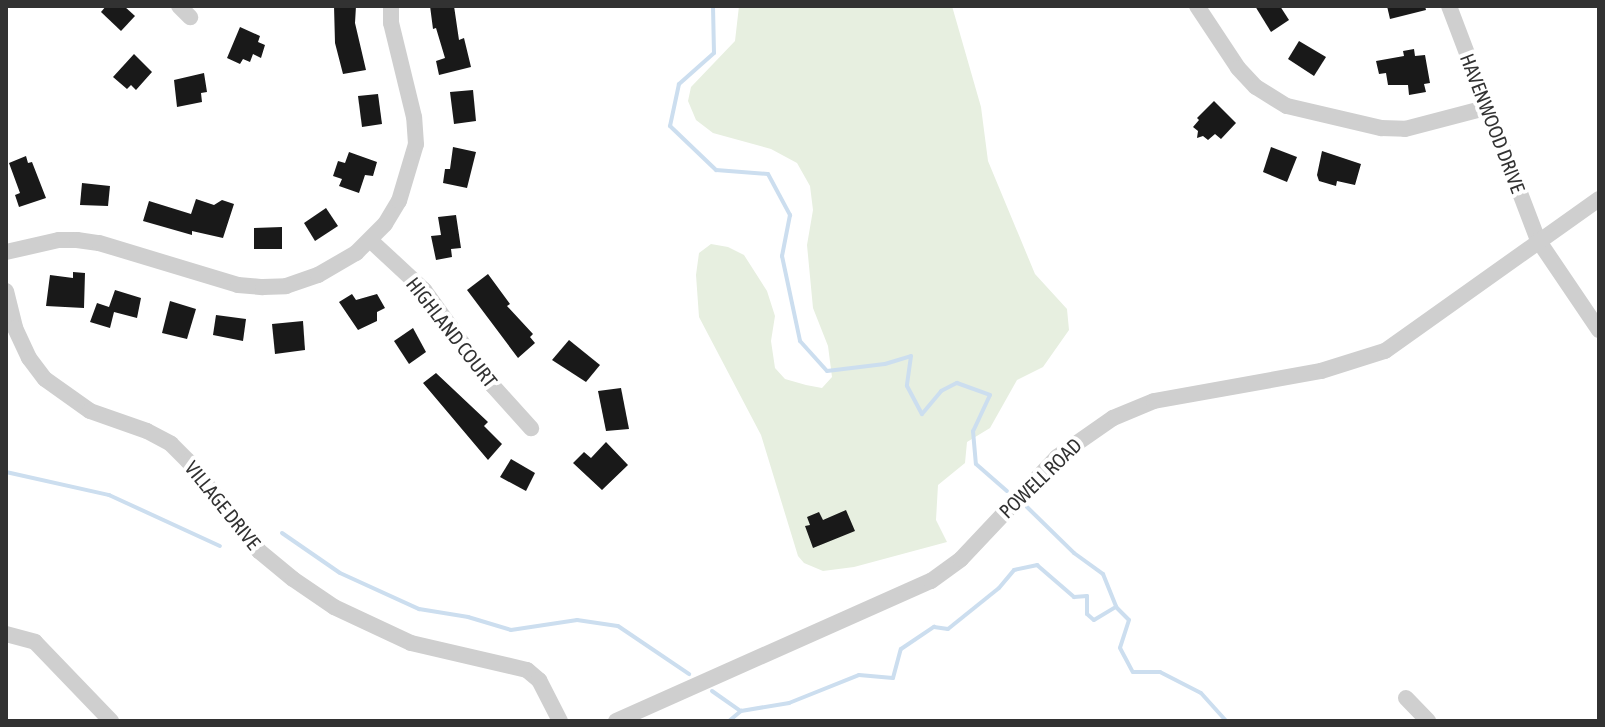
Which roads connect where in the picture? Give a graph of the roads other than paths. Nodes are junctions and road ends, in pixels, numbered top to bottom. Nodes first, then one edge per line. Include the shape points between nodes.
1 (391, 6) edge
2 (1197, 6) edge
3 (1449, 6) edge
4 (1485, 108) junction
5 (1599, 199) edge
6 (370, 240) junction
7 (1538, 240) junction
8 (6, 252) edge
9 (6, 291) edge
10 (1599, 330) edge
11 (531, 428) dead end
12 (6, 634) edge
13 (1406, 698) dead end
14 (111, 721) edge
15 (560, 721) edge
16 (616, 721) edge
17 (1428, 721) edge

1 - 6 street via 416,144 399,201
2 - 4 street via 1238,68 1287,106 1405,129
3 - 4 street, HAVENWOOD DRIVE
4 - 7 street, HAVENWOOD DRIVE
5 - 7 street, POWELL ROAD
6 - 8 street via 318,275 263,287 238,285 77,240
6 - 11 street, HIGHLAND COURT via 424,290 493,386
7 - 10 street, HAVENWOOD DRIVE
7 - 16 street, POWELL ROAD via 1385,351 1321,371 1154,401 1113,418 1057,457 961,559 931,581
9 - 15 street, VILLAGE DRIVE via 15,328 45,379 90,411 171,444 259,551 293,579 334,607 411,643 527,670 539,680
12 - 14 street via 35,642
13 - 17 street

